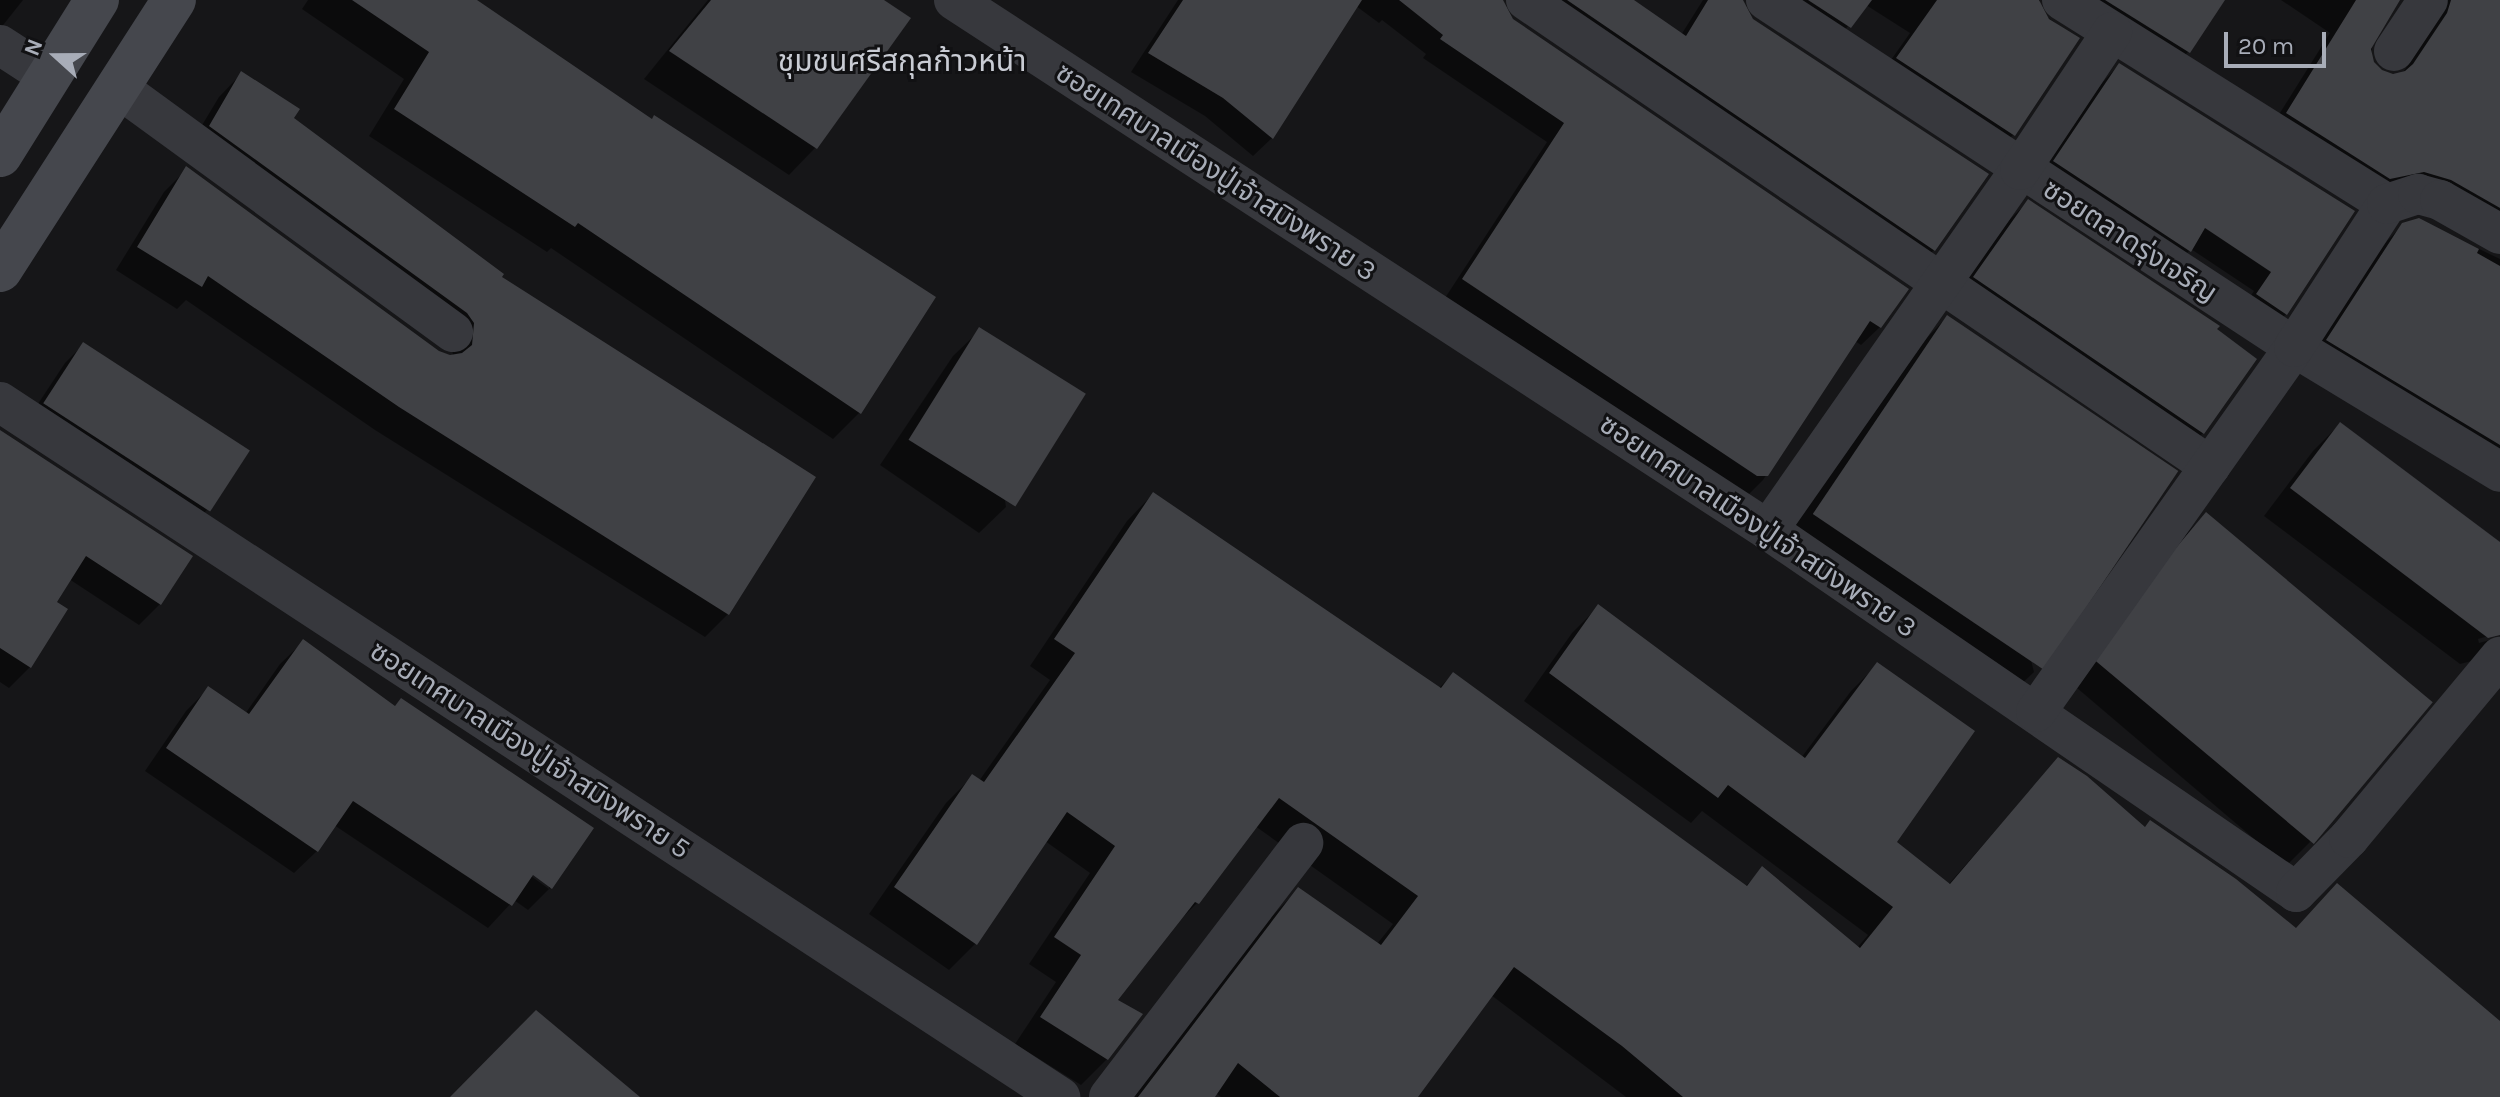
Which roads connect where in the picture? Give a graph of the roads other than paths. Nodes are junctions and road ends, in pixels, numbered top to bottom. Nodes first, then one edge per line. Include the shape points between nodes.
1 (97, 0) edge
2 (174, 0) edge
3 (954, 0) edge
4 (1526, 0) edge
5 (1766, 0) edge
6 (2062, 0) edge
7 (2428, 0) edge
8 (2112, 32) junction
9 (0, 45) edge
10 (2394, 51) dead end
11 (48, 76) junction
12 (117, 87) junction
13 (0, 155) edge
14 (2020, 170) junction
15 (2387, 204) junction
16 (2500, 234) edge
17 (0, 270) edge
18 (1942, 282) junction
19 (453, 332) dead end
20 (2294, 347) junction
21 (0, 402) edge
22 (2210, 466) junction
23 (2500, 472) edge
24 (1768, 530) junction
25 (2500, 657) edge
26 (2036, 712) junction
27 (1303, 843) dead end
28 (1060, 1097) edge
29 (1109, 1097) edge

1 - 11 main road
2 - 12 main road
3 - 24 street, ซอยเทศบาลเมืองปู่เจ้าสมิงพราย 3
4 - 18 street
5 - 14 street, ซอยตลาดรุ่งเจริญ
6 - 8 street
7 - 10 street
8 - 14 street
8 - 15 street
9 - 11 street
11 - 13 main road
12 - 17 main road
12 - 19 street
14 - 18 street
14 - 20 street, ซอยตลาดรุ่งเจริญ
15 - 16 street via 2418,194 2440,200
15 - 20 street
18 - 22 street
18 - 24 street
20 - 22 street
20 - 23 street, ซอยตลาดรุ่งเจริญ
21 - 28 street, ซอยเทศบาลเมืองปู่เจ้าสมิงพราย 5
22 - 26 street
24 - 26 street, ซอยเทศบาลเมืองปู่เจ้าสมิงพราย 3
25 - 26 street, ซอยเทศบาลเมืองปู่เจ้าสมิงพราย 3 via 2349,838 2296,892
27 - 29 street

